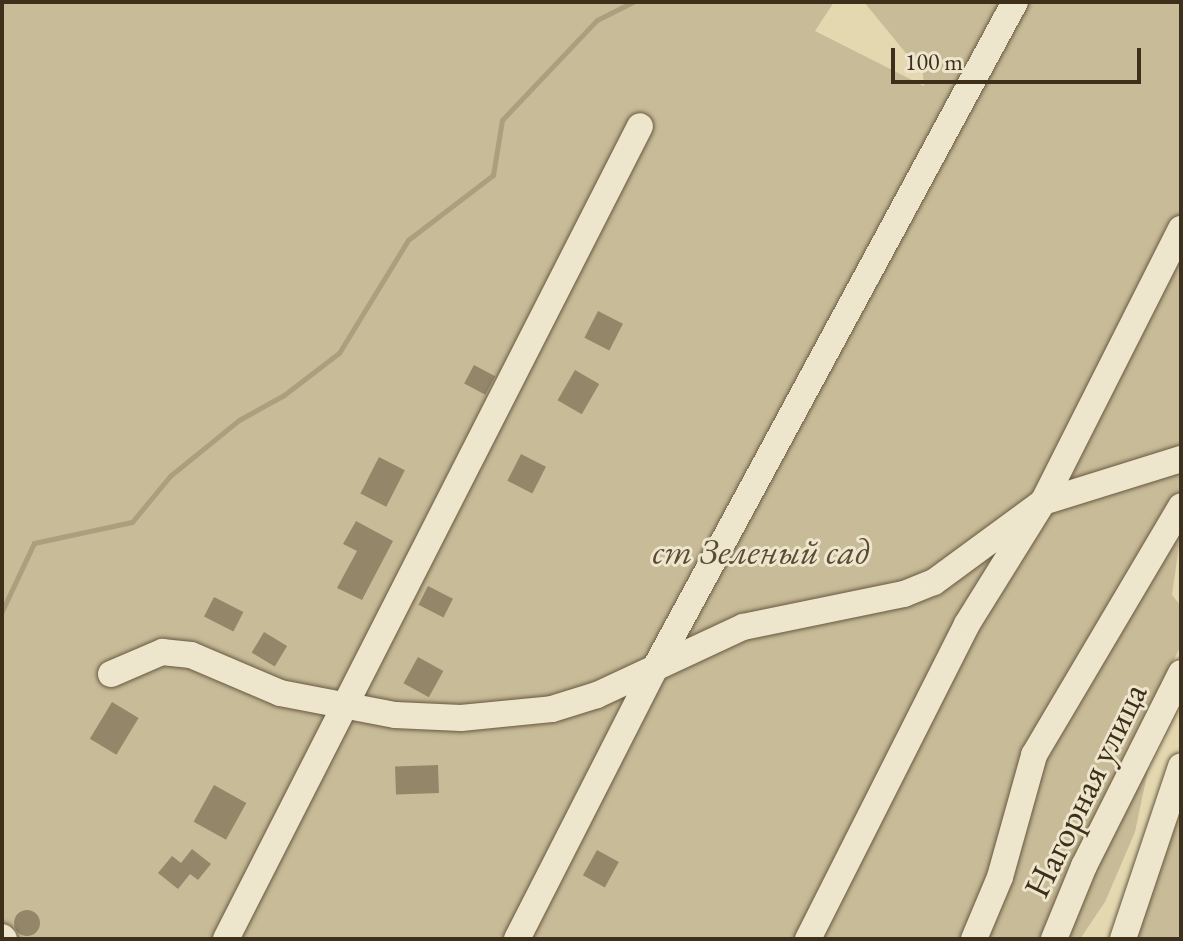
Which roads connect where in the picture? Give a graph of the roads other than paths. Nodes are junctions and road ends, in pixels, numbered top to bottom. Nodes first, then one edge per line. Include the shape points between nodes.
1 (1015, 2) edge
2 (640, 126) dead end
3 (1181, 229) edge
4 (1181, 459) edge
5 (1043, 502) junction
6 (1181, 506) edge
7 (655, 668) junction
8 (1181, 673) edge
9 (111, 674) dead end
10 (345, 704) junction
11 (1181, 767) edge
12 (226, 939) edge
13 (517, 939) edge
14 (808, 939) edge
15 (974, 939) edge
16 (1054, 939) edge
17 (1123, 939) edge

1 - 7 street
2 - 10 street
3 - 5 street
4 - 5 street
5 - 7 street via 934,582 904,594 743,627
5 - 14 street via 967,624
6 - 15 street via 1034,755 1000,877
7 - 10 street via 552,709 461,718 395,715
7 - 13 street
8 - 16 street, Нагорная улица via 1084,866
9 - 10 street via 162,652 191,655 280,693
10 - 12 street
11 - 17 street

